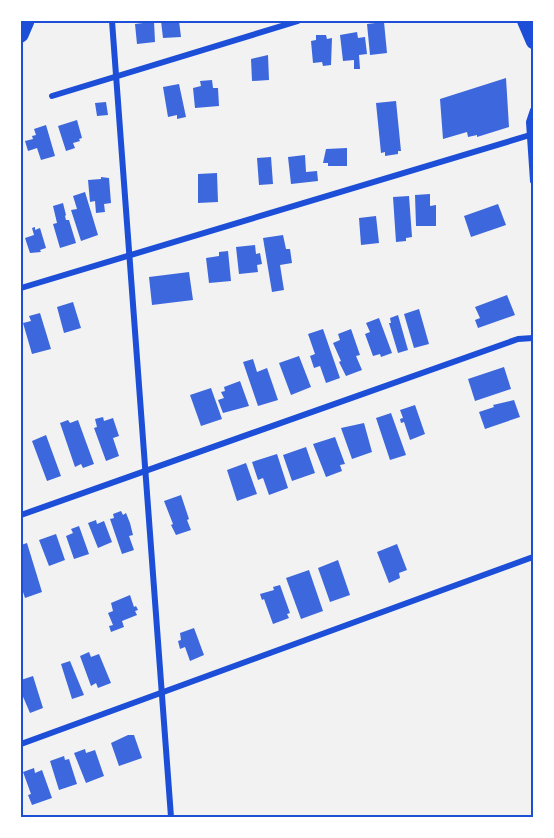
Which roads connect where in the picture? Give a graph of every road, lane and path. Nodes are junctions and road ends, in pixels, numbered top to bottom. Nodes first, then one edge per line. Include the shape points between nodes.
1 (27, 21) edge
2 (112, 21) edge
3 (298, 21) edge
4 (525, 21) edge
5 (21, 35) edge
6 (533, 42) edge
7 (117, 75) junction
8 (52, 96) dead end
9 (533, 110) edge
10 (530, 135) junction
11 (533, 181) edge
12 (131, 255) junction
13 (21, 288) edge
14 (533, 338) edge
15 (146, 470) junction
16 (21, 515) edge
17 (533, 557) edge
18 (161, 694) junction
19 (21, 744) edge
20 (171, 817) edge

1 - 5 highway
2 - 7 street
3 - 7 street
4 - 6 main road
7 - 8 street
7 - 12 street
9 - 10 street
10 - 11 street
10 - 12 street
12 - 13 street
12 - 15 street
14 - 15 street via 518,339
15 - 16 street
15 - 18 street
17 - 18 street
18 - 19 street
18 - 20 street

